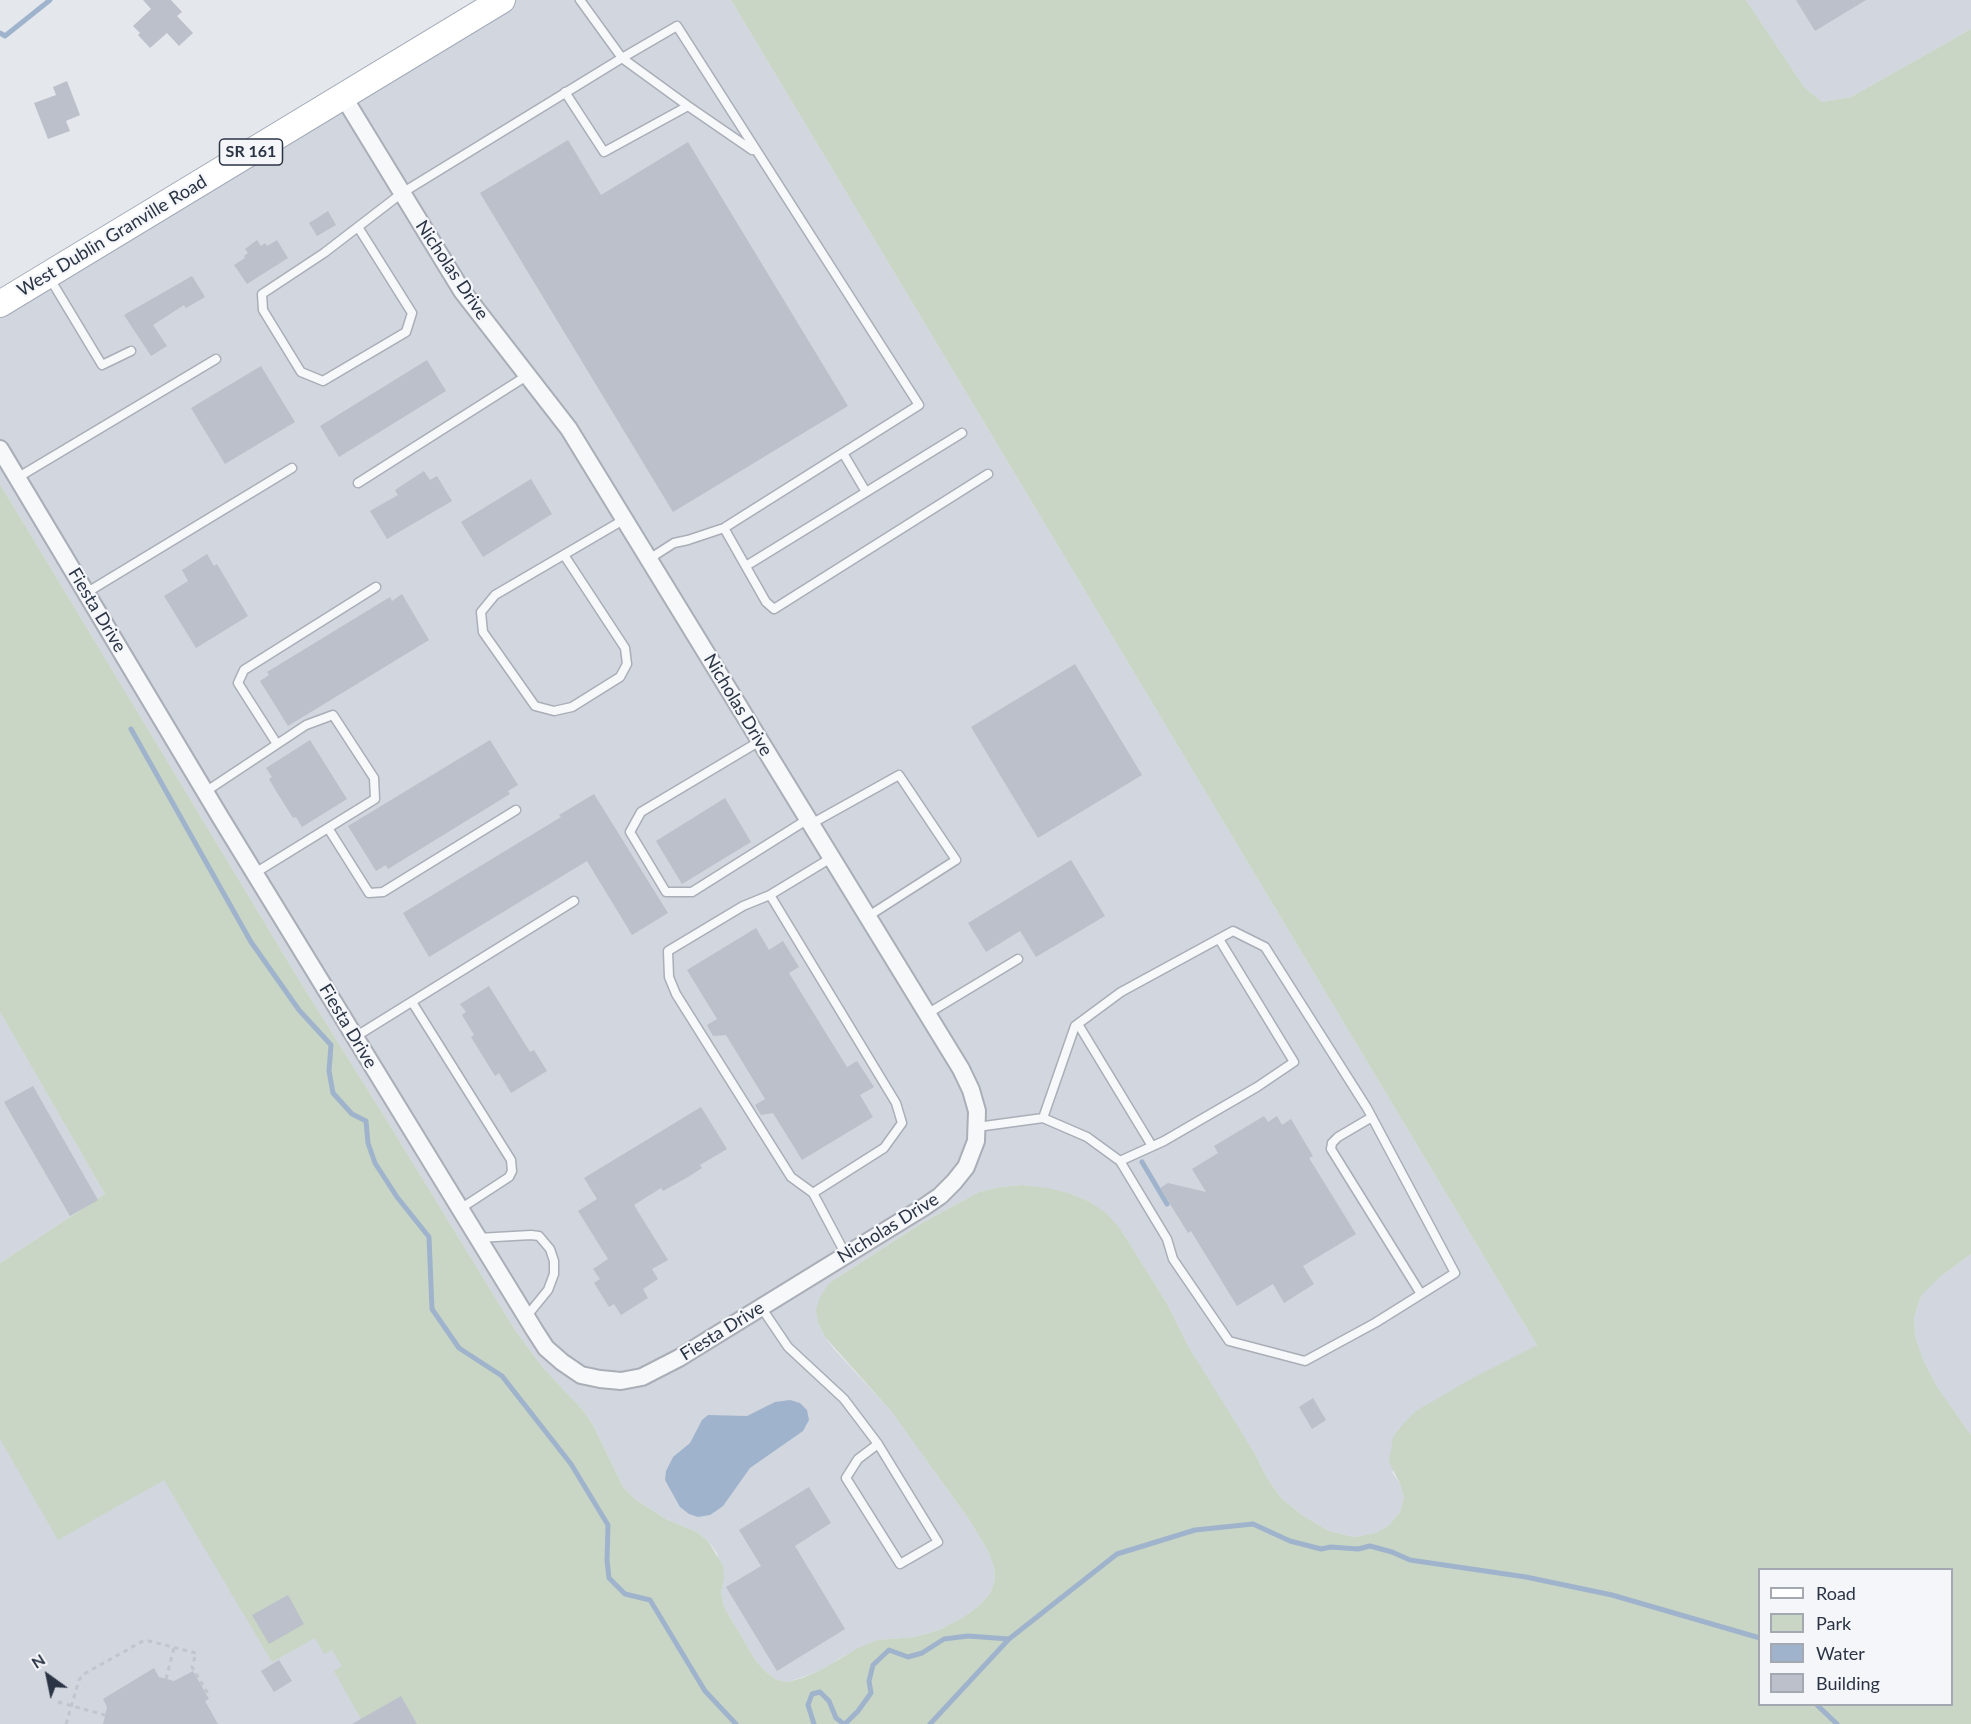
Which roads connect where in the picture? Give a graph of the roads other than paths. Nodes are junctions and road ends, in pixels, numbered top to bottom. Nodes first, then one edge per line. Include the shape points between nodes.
1 (502, 0) edge
2 (580, 0) edge
3 (622, 58) junction
4 (565, 92) junction
5 (343, 96) junction
6 (688, 106) junction
7 (756, 153) junction
8 (402, 193) junction
9 (358, 226) junction
10 (48, 274) junction
11 (0, 304) edge
12 (131, 351) dead end
13 (216, 359) dead end
14 (528, 375) junction
15 (962, 433) dead end
16 (0, 449) edge
17 (843, 453) junction
18 (292, 468) dead end
19 (988, 474) dead end
20 (17, 478) junction
21 (358, 483) dead end
22 (866, 492) junction
23 (625, 519) junction
24 (724, 528) junction
25 (564, 555) junction
26 (649, 559) junction
27 (746, 566) junction
28 (376, 587) dead end
29 (86, 593) junction
30 (760, 741) junction
31 (277, 744) junction
32 (205, 792) junction
33 (516, 810) dead end
34 (809, 822) junction
35 (328, 828) junction
36 (831, 858) junction
37 (255, 873) junction
38 (770, 895) junction
39 (574, 901) dead end
40 (867, 917) junction
41 (1219, 939) junction
42 (1018, 959) dead end
43 (412, 1002) junction
44 (927, 1014) junction
45 (1078, 1024) junction
46 (355, 1037) junction
47 (1372, 1117) junction
48 (1043, 1118) junction
49 (977, 1127) junction
50 (1152, 1146) junction
51 (1120, 1161) junction
52 (813, 1192) junction
53 (460, 1209) junction
54 (478, 1238) junction
55 (846, 1255) junction
56 (806, 1280) joint
57 (1421, 1294) junction
58 (761, 1307) junction
59 (526, 1317) junction
60 (878, 1444) junction

1 - 5 main road, West Dublin Granville Road / SR 161
2 - 3 lane
3 - 4 lane
3 - 6 lane
3 - 7 lane via 677,26
4 - 6 lane via 604,152
4 - 8 lane
5 - 8 street, Nicholas Drive
5 - 10 main road, West Dublin Granville Road / SR 161
6 - 7 lane
7 - 17 lane via 919,405
8 - 9 lane
8 - 14 street, Nicholas Drive via 462,291
9 - 9 lane via 262,294 263,310 301,372 323,381 406,332 412,313
10 - 11 main road, West Dublin Granville Road / SR 161
10 - 12 lane via 102,365
13 - 20 lane
14 - 21 lane
14 - 23 street, Nicholas Drive via 569,429
15 - 22 lane
16 - 20 street, Fiesta Drive
17 - 22 lane
17 - 24 lane
18 - 29 lane
19 - 27 lane via 774,609
20 - 29 street, Fiesta Drive
22 - 27 lane
23 - 25 lane
23 - 26 street, Nicholas Drive
24 - 26 lane via 674,543
24 - 27 lane
25 - 25 lane via 495,595 481,612 483,632 534,706 554,711 572,706 620,677 627,664 625,648
26 - 30 street, Nicholas Drive
28 - 31 lane via 244,670 238,683
29 - 32 street, Fiesta Drive
30 - 34 street, Nicholas Drive
30 - 34 lane via 641,812 630,832 660,882 666,891 692,892
31 - 32 lane
31 - 35 lane via 306,725 333,715 374,778 375,799
32 - 37 street, Fiesta Drive
33 - 35 lane via 382,892 369,893
34 - 36 street, Nicholas Drive
34 - 40 lane via 899,775 956,861
35 - 37 lane
36 - 38 lane
36 - 40 street, Nicholas Drive
37 - 46 street, Fiesta Drive
38 - 52 lane via 896,1103 902,1123 884,1148
38 - 52 lane via 743,906 668,951 669,977 791,1177
39 - 43 lane
40 - 44 street, Nicholas Drive
41 - 45 lane via 1121,992
41 - 47 lane via 1233,931 1265,947
41 - 50 lane via 1294,1062
42 - 44 lane
43 - 46 lane
43 - 53 lane via 511,1160 509,1177
44 - 49 street, Nicholas Drive via 971,1090
45 - 48 lane
45 - 50 lane
46 - 53 street, Fiesta Drive
47 - 57 lane via 1455,1273
47 - 57 lane via 1338,1137 1331,1149
48 - 49 lane
48 - 51 lane via 1087,1137
49 - 55 street, Nicholas Drive via 966,1167 940,1196
50 - 51 lane
51 - 57 lane via 1167,1239 1173,1259 1229,1341 1305,1361
52 - 55 lane
53 - 54 street, Fiesta Drive
54 - 59 street, Fiesta Drive
54 - 59 lane via 539,1236 550,1249 554,1274 548,1290
55 - 56 street, Nicholas Drive
56 - 58 street, Fiesta Drive
58 - 59 street, Fiesta Drive via 660,1369 621,1381 580,1375 546,1347
58 - 60 lane via 788,1347 844,1399
60 - 60 lane via 938,1542 900,1564 846,1478 858,1459

